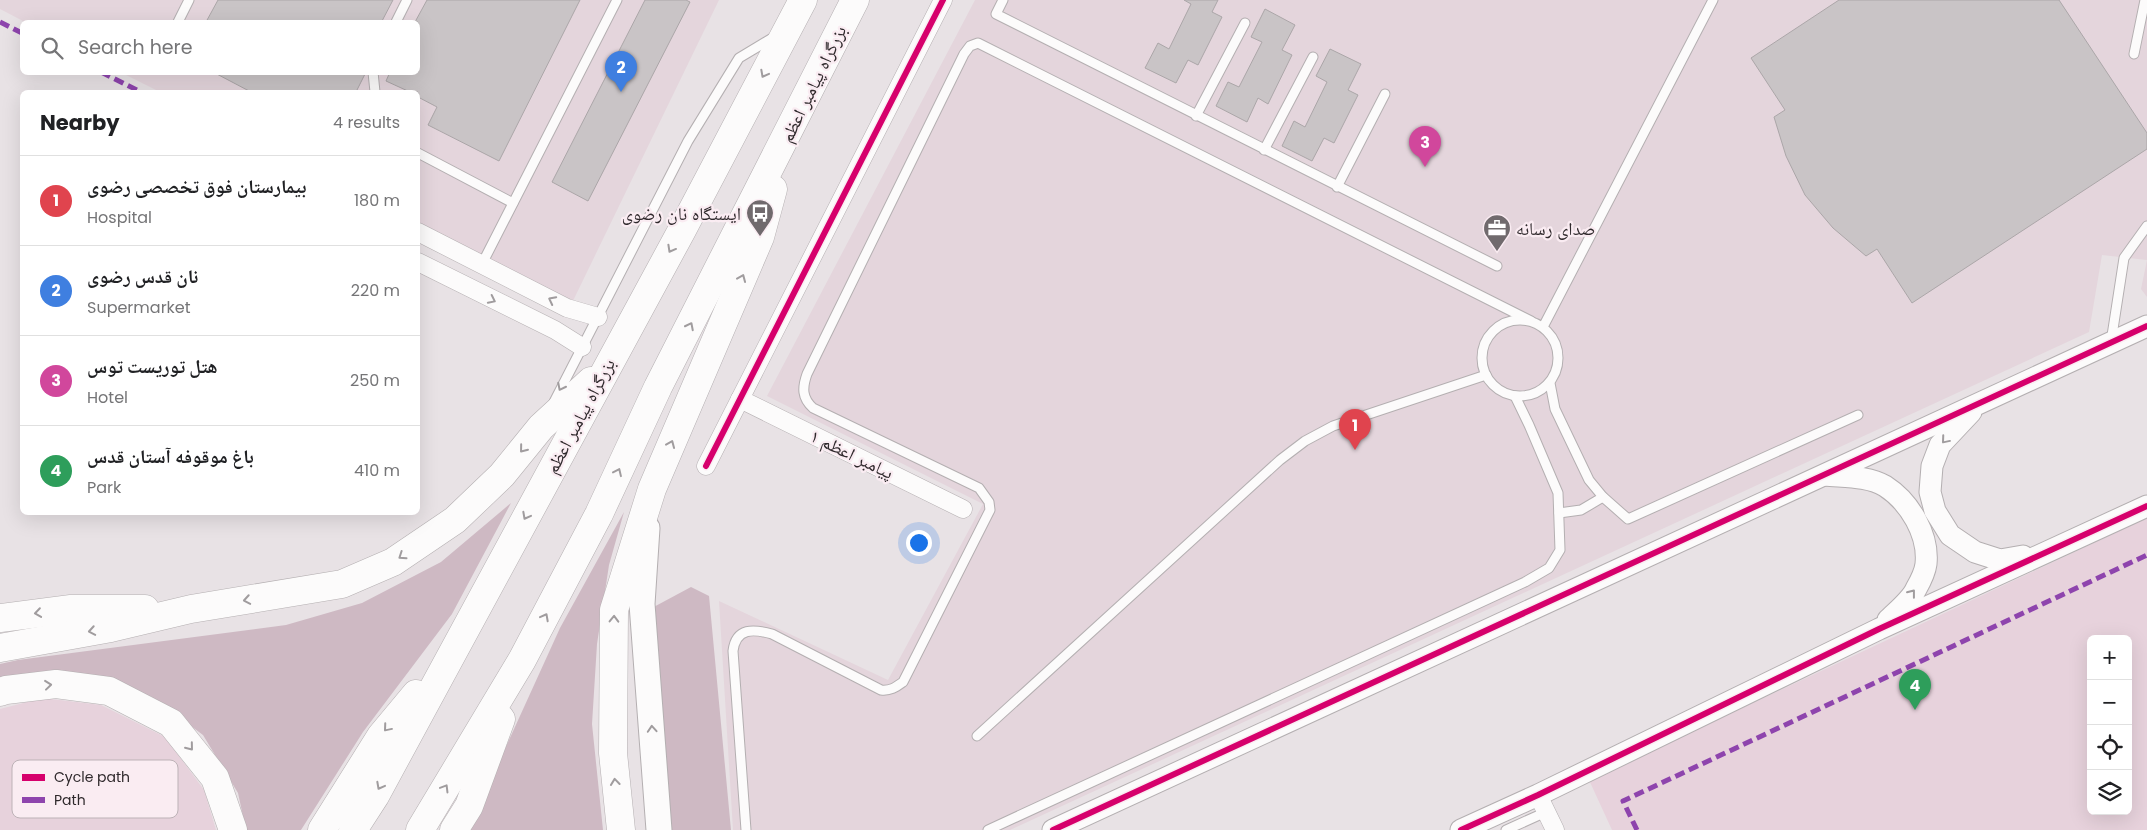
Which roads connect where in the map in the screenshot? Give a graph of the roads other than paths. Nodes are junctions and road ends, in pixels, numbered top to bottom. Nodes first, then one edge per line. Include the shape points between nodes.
1 (188, 0) edge
2 (407, 0) edge
3 (617, 0) edge
4 (803, 0) edge
5 (855, 0) edge
6 (943, 0) edge
7 (1003, 0) edge
8 (1713, 0) edge
9 (2145, 0) edge
10 (179, 20) edge
11 (397, 20) edge
12 (1245, 23) dead end
13 (787, 30) junction
14 (2134, 54) dead end
15 (1313, 57) dead end
16 (373, 75) edge
17 (375, 90) edge
18 (1385, 94) dead end
19 (1196, 116) junction
20 (786, 140) junction
21 (1264, 150) junction
22 (420, 154) edge
23 (1337, 187) junction
24 (513, 203) junction
25 (2147, 226) edge
26 (420, 233) edge
27 (420, 263) edge
28 (483, 263) junction
29 (1497, 266) dead end
30 (469, 289) junction
31 (598, 316) junction
32 (1531, 321) junction
33 (2147, 326) edge
34 (1543, 327) junction
35 (2111, 342) junction
36 (582, 347) junction
37 (607, 365) junction
38 (1486, 375) junction
39 (1550, 383) junction
40 (1515, 396) junction
41 (740, 399) junction
42 (1978, 404) junction
43 (1858, 415) dead end
44 (541, 427) junction
45 (706, 466) dead end
46 (1825, 475) junction
47 (652, 489) junction
48 (1602, 497) junction
49 (2147, 506) edge
50 (963, 509) dead end
51 (1559, 513) junction
52 (2044, 553) junction
53 (191, 609) junction
54 (0, 618) edge
55 (1879, 629) junction
56 (0, 648) edge
57 (453, 651) junction
58 (522, 660) junction
59 (0, 692) edge
60 (977, 736) dead end
61 (1542, 803) junction
62 (233, 830) edge
63 (322, 830) edge
64 (353, 830) edge
65 (420, 830) edge
66 (454, 830) edge
67 (620, 830) edge
68 (659, 830) edge
69 (746, 830) edge
70 (988, 830) edge
71 (1053, 830) edge
72 (1461, 830) edge
73 (1506, 830) edge
74 (1555, 830) edge

1 - 10 lane
2 - 11 lane
3 - 24 lane
4 - 13 highway, بزرگراه پیامبر اعظم
5 - 20 highway, بزرگراه پیامبر اعظم
6 - 41 street
7 - 19 lane via 996,14
8 - 34 lane
9 - 14 lane
12 - 19 lane
13 - 31 lane via 739,58 688,141
13 -> 37 highway, بزرگراه پیامبر اعظم
15 - 21 lane
16 - 17 lane
18 - 23 lane
19 - 21 lane
47 -> 20 highway via 760,237
58 -> 20 highway, بزرگراه پیامبر اعظم
21 - 23 lane
22 - 24 lane
23 - 29 lane
24 - 28 lane
25 - 35 lane via 2124,258
26 - 28 street
27 - 30 street
28 - 30 street
31 -> 28 street via 567,308
30 -> 36 street via 556,330
31 - 36 lane
32 - 34 lane
32 - 38 lane via 1506,322 1492,333 1483,350
32 - 69 lane via 978,43 970,46 807,374 803,395 813,408 979,488 989,502 990,510 903,682 895,688 881,690 772,634 756,629 740,635 733,651
33 - 35 street
34 - 39 lane via 1558,347 1558,366
35 - 42 street
36 -> 44 lane
37 - 44 highway
37 -> 57 highway, بزرگراه پیامبر اعظم
38 - 40 lane via 1503,393
38 - 60 lane via 1333,426 1305,441 1273,466
39 - 40 lane via 1540,392
39 - 48 lane via 1555,409 1589,480
40 - 51 lane via 1558,493
41 - 45 street
41 - 50 street, پیامبر اعظم ۱
42 - 46 street
42 -> 52 street via 1940,444 1932,466 1930,492 1935,511 1950,535 1975,552 2000,560
43 - 48 lane via 1628,519
44 -> 53 highway via 502,475 455,520 393,562 342,584
55 -> 46 street via 1916,591 1926,565 1918,523 1884,486 1864,479
46 - 71 street
67 -> 47 highway via 612,753 614,610
68 -> 47 main road via 642,604
48 - 51 lane via 1580,510
49 - 52 street
51 - 70 lane via 1560,550 1549,568 1525,582
52 - 55 street
53 -> 54 highway via 71,609
53 -> 56 highway via 111,628
55 - 61 street
57 -> 63 highway via 381,736
57 -> 64 highway, بزرگراه پیامبر اعظم via 375,796
65 -> 58 highway, بزرگراه پیامبر اعظم
58 - 66 highway via 469,806
59 -> 62 highway via 56,684 109,691 171,723 215,778
61 - 72 street
61 - 73 lane
61 - 74 street

